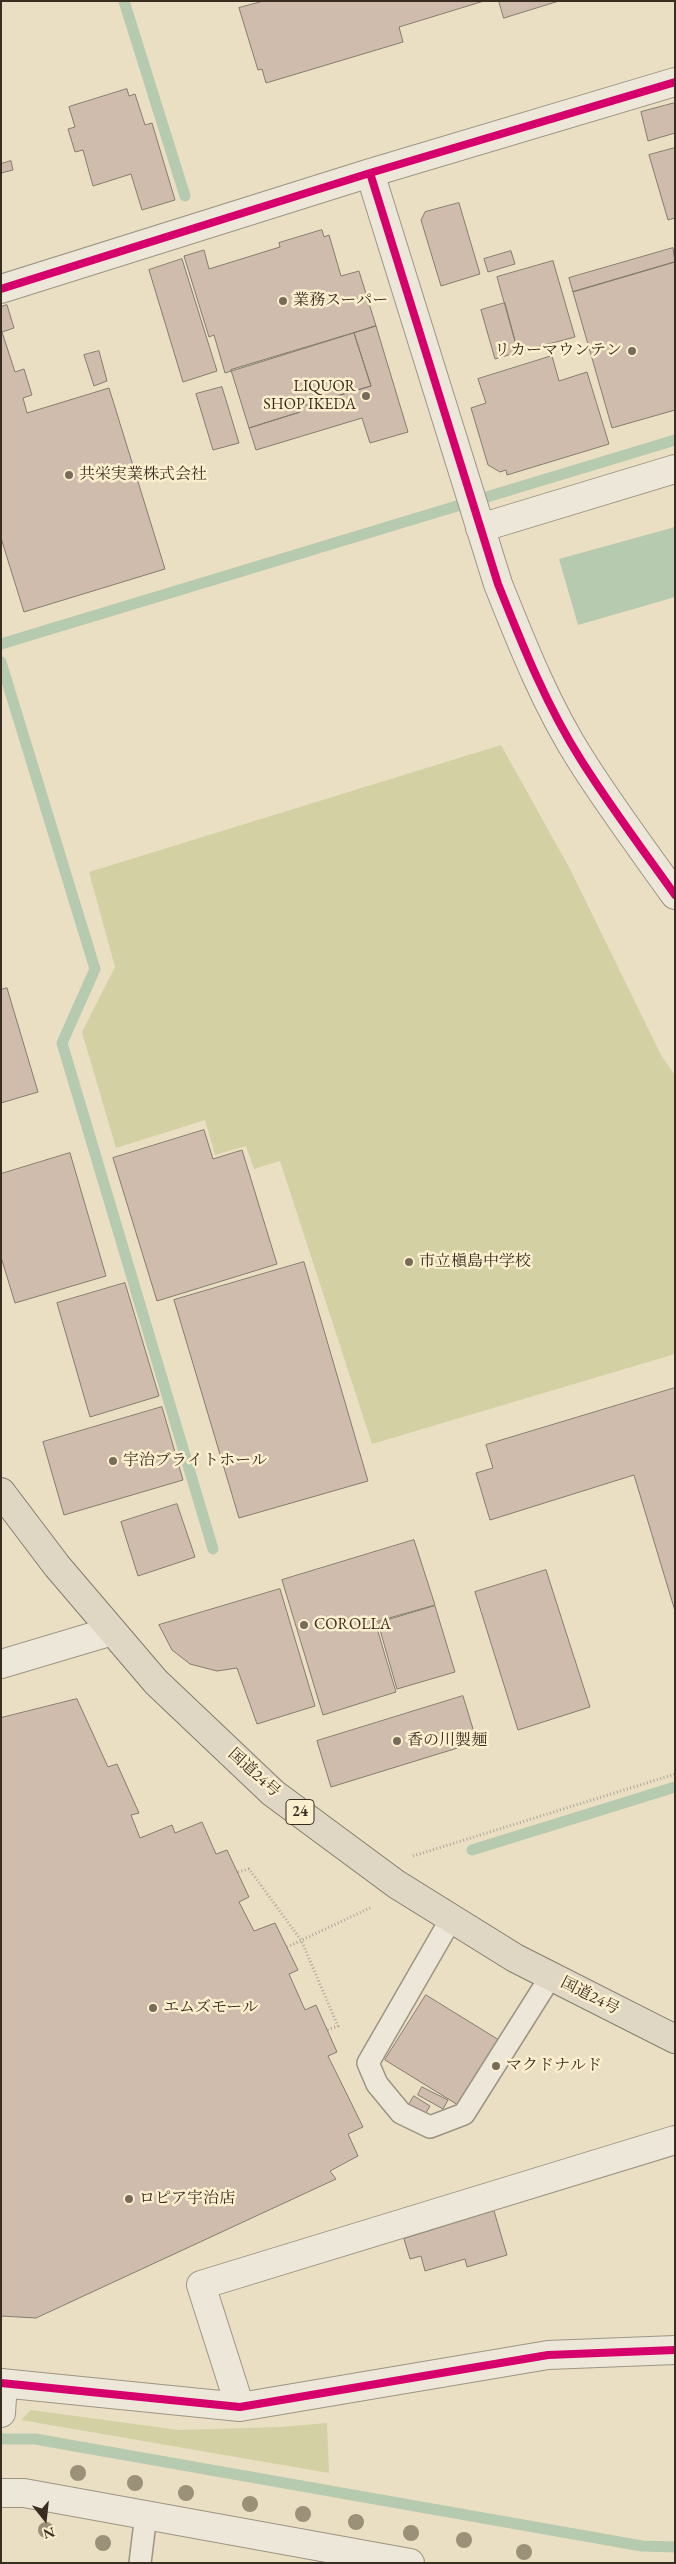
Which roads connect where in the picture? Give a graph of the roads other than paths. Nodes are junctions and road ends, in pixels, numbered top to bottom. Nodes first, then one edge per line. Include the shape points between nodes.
1 (675, 82) edge
2 (370, 173) junction
3 (1, 289) edge
4 (675, 469) edge
5 (480, 526) junction
6 (675, 895) edge
7 (1, 1492) edge
8 (112, 1630) junction
9 (1, 1664) edge
10 (451, 1919) junction
11 (551, 1976) junction
12 (675, 2039) edge
13 (675, 2140) edge
14 (675, 2350) edge
15 (2, 2383) edge
16 (240, 2408) junction
17 (1, 2412) edge
18 (1, 2492) edge
19 (146, 2514) junction
20 (140, 2563) edge
21 (410, 2563) edge

1 - 2 street
2 - 3 street
2 - 5 street
4 - 5 street
5 - 6 street via 498,584 548,702 580,760
7 - 8 highway, 国道24号 / 24 via 57,1566
8 - 9 street
8 - 10 highway, 国道24号 / 24 via 156,1682 274,1793 396,1884
10 - 11 highway, 国道24号 / 24
10 - 11 lane via 368,2063 377,2084 401,2112 430,2128 464,2114
11 - 12 highway, 国道24号 / 24
13 - 16 street via 201,2284
14 - 16 street via 548,2355
15 - 16 street
15 - 17 street
18 - 19 street
19 - 20 lane
19 - 21 street

